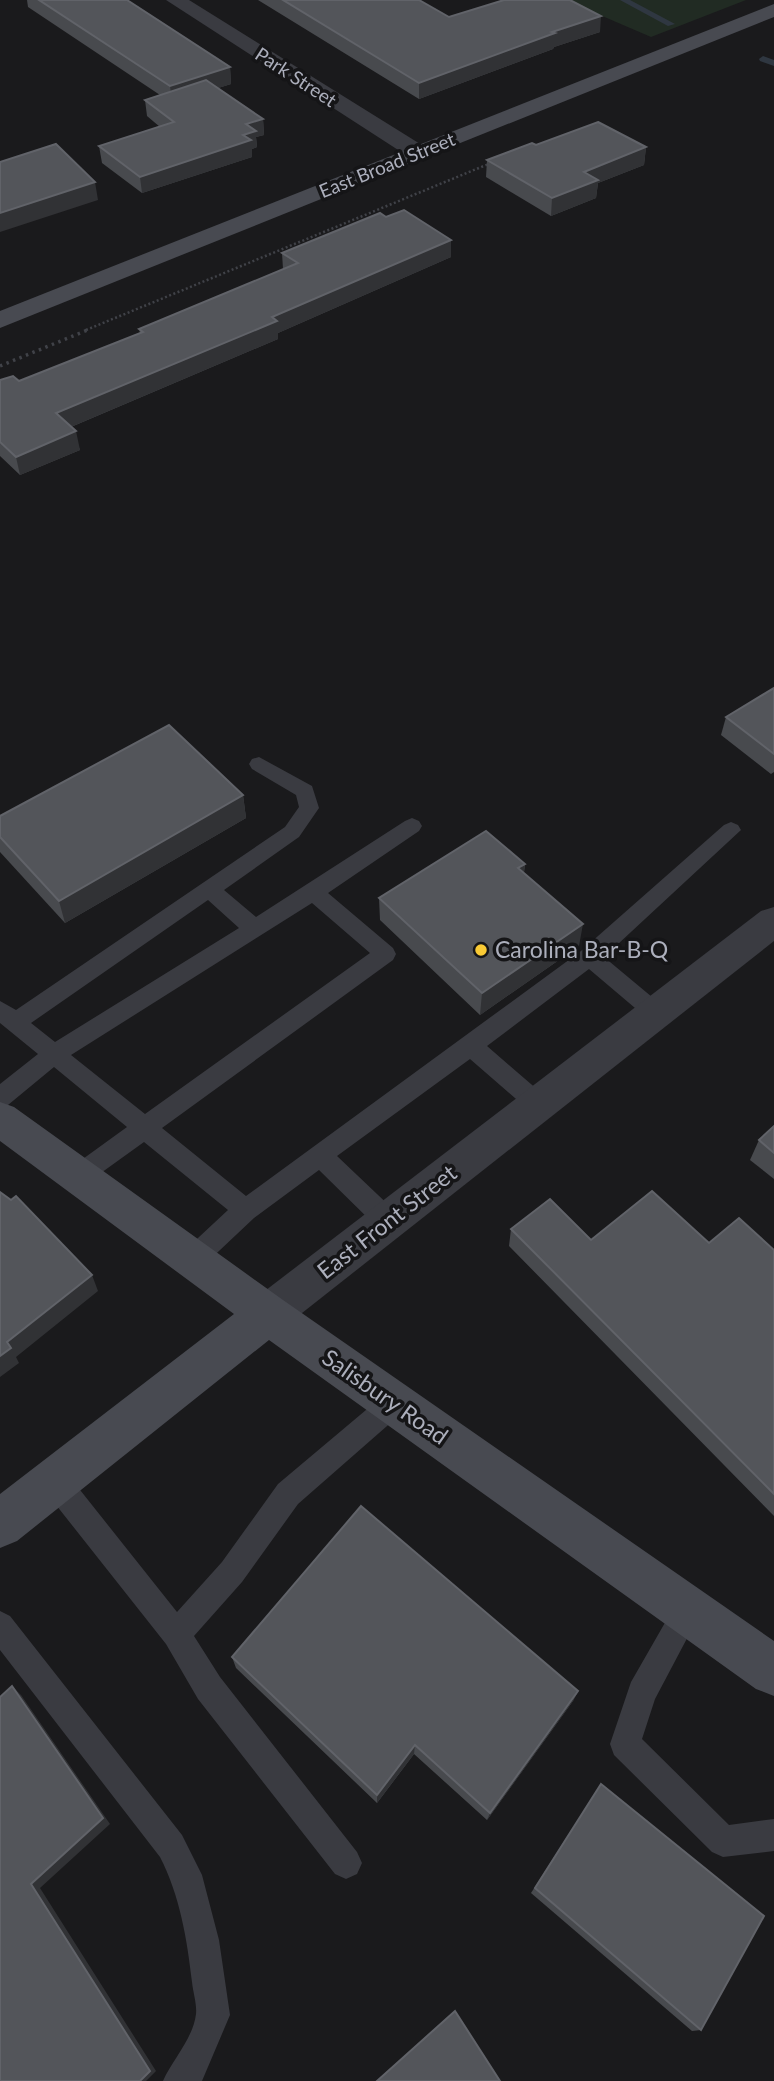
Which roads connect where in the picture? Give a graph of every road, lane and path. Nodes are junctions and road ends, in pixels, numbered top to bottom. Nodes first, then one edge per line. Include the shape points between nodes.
1 (176, 0) edge
2 (774, 10) edge
3 (417, 152) junction
4 (0, 320) edge
5 (259, 764) dead end
6 (412, 827) dead end
7 (731, 830) dead end
8 (209, 889) junction
9 (313, 892) junction
10 (774, 921) edge
11 (255, 929) junction
12 (589, 957) junction
13 (656, 1013) junction
14 (8, 1016) edge
15 (471, 1046) junction
16 (54, 1054) junction
17 (0, 1098) edge
18 (538, 1104) junction
19 (0, 1119) edge
20 (142, 1127) junction
21 (321, 1156) junction
22 (78, 1176) junction
23 (245, 1210) junction
24 (388, 1221) junction
25 (193, 1259) junction
26 (268, 1314) junction
27 (394, 1403) junction
28 (55, 1481) junction
29 (0, 1524) edge
30 (688, 1610) junction
31 (176, 1634) junction
32 (4, 1639) edge
33 (774, 1671) edge
34 (774, 1835) edge
35 (346, 1863) dead end
36 (180, 2081) edge

1 - 3 street, Park Street
2 - 3 main road, East Broad Street
3 - 4 main road, East Broad Street
5 - 8 lane via 305,792 309,808 292,832
6 - 9 lane
7 - 12 lane
8 - 11 lane
8 - 14 lane
9 - 11 lane
9 - 20 lane via 385,954
10 - 13 street, East Front Street
11 - 16 lane
12 - 13 lane
12 - 15 lane
13 - 18 street, East Front Street
14 - 16 lane
15 - 18 lane
15 - 21 lane
16 - 17 lane
16 - 20 lane
18 - 24 street, East Front Street
19 - 22 main road, Salisbury Road
20 - 22 lane
20 - 23 lane
21 - 23 lane
21 - 24 lane
22 - 25 main road, Salisbury Road
23 - 25 lane
24 - 26 street, East Front Street
25 - 26 main road, Salisbury Road
26 - 27 main road, Salisbury Road
26 - 28 main road, East Front Street
27 - 30 main road, Salisbury Road
27 - 31 lane via 288,1494 232,1572
28 - 29 main road, East Front Street
28 - 31 lane
30 - 33 main road, Salisbury Road
30 - 34 lane via 642,1693 625,1744 723,1841
31 - 35 lane via 209,1688
32 - 36 lane via 171,1846 186,1875 203,1940 213,2015 188,2074

